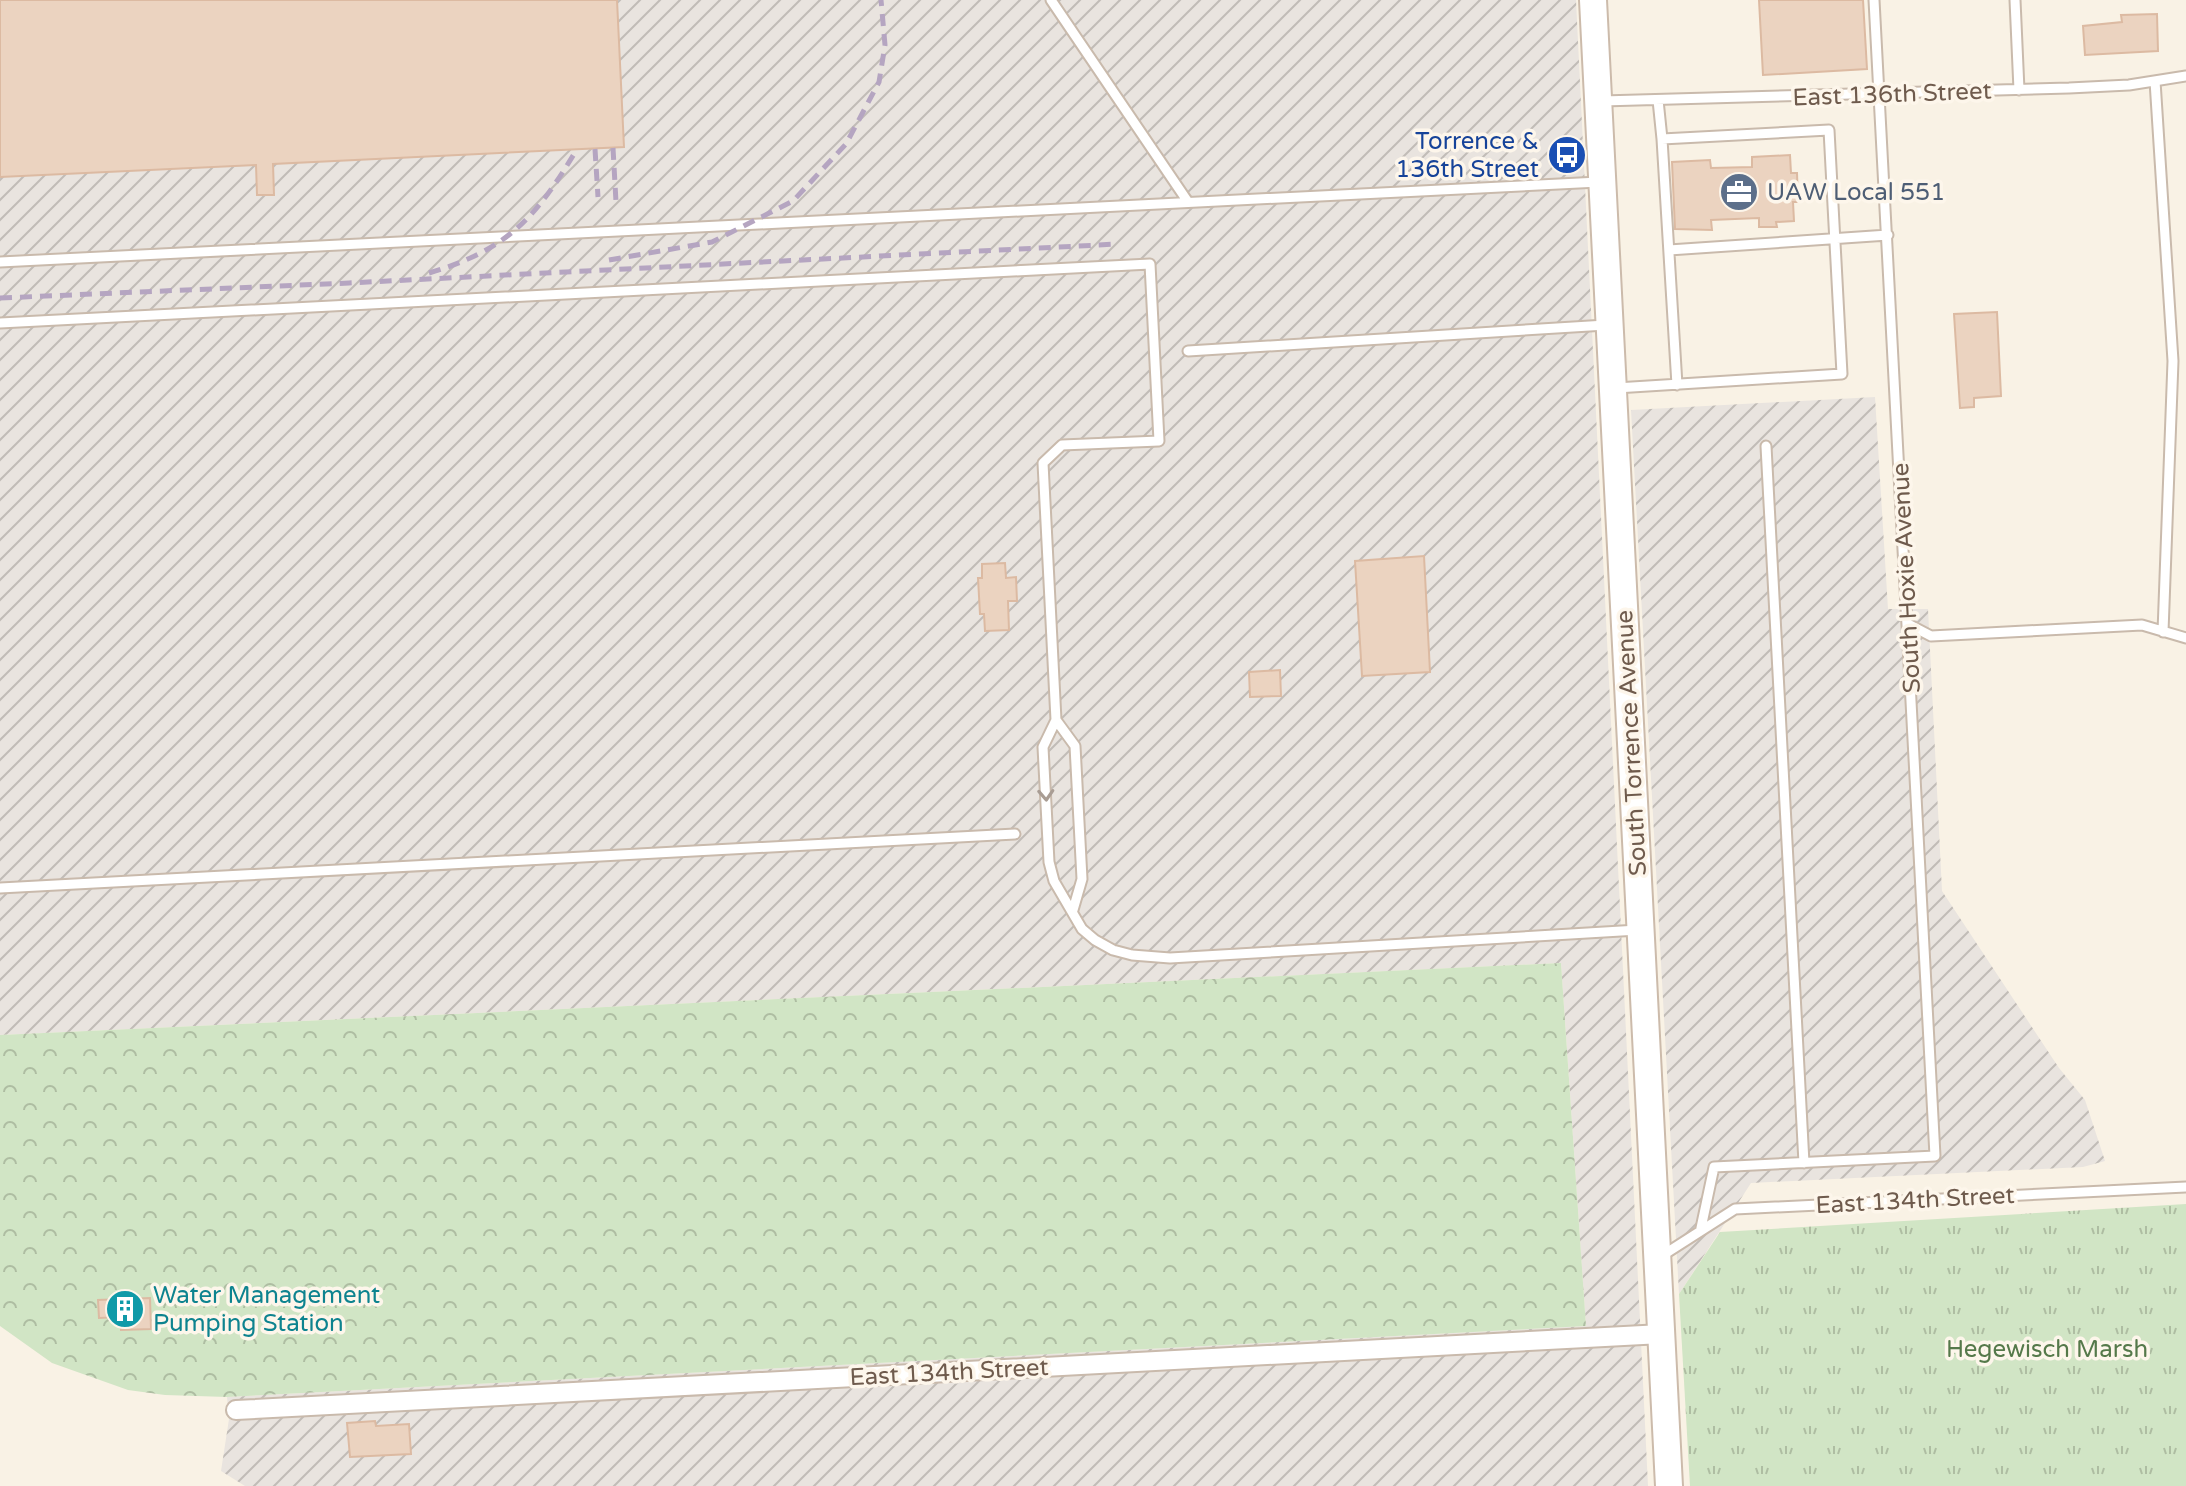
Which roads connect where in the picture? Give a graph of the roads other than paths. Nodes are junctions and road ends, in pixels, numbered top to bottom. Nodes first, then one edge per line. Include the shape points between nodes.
1 (1051, 0) edge
2 (1593, 0) edge
3 (1874, 0) edge
4 (2015, 0) edge
5 (2186, 76) edge
6 (2155, 81) junction
7 (2019, 90) junction
8 (1880, 95) junction
9 (1658, 100) junction
10 (1598, 101) junction
11 (1662, 139) junction
12 (1602, 181) junction
13 (1188, 202) junction
14 (1888, 235) junction
15 (1836, 241) junction
16 (1669, 250) junction
17 (0, 262) edge
18 (0, 323) edge
19 (1610, 325) junction
20 (1188, 351) dead end
21 (1677, 385) junction
22 (1613, 388) junction
23 (1766, 446) dead end
24 (1908, 624) junction
25 (2163, 632) junction
26 (2186, 638) edge
27 (1056, 720) junction
28 (1015, 834) dead end
29 (0, 888) edge
30 (1073, 910) junction
31 (1641, 930) junction
32 (1804, 1163) junction
33 (2186, 1187) edge
34 (1701, 1228) junction
35 (1658, 1258) junction
36 (1662, 1334) junction
37 (236, 1410) dead end
38 (1669, 1486) edge

1 - 13 lane
2 - 10 main road, South Torrence Avenue
3 - 8 lane, South Hoxie Avenue
4 - 7 lane
5 - 6 lane, East 136th Street
6 - 7 lane, East 136th Street
6 - 25 lane via 2173,361
7 - 8 lane, East 136th Street
8 - 9 lane, East 136th Street
8 - 14 lane, South Hoxie Avenue
9 - 10 lane, East 136th Street
9 - 11 lane
10 - 12 main road, South Torrence Avenue
11 - 15 lane via 1829,130
11 - 16 lane
12 - 13 lane
12 - 19 main road, South Torrence Avenue
13 - 17 lane
14 - 15 lane
14 - 24 lane, South Hoxie Avenue
15 - 16 lane
15 - 21 lane via 1842,374
16 - 21 lane
18 - 27 lane via 1150,264 1159,441 1062,445 1043,463
19 - 20 lane
19 - 22 main road, South Torrence Avenue
21 - 22 lane
22 - 31 main road, South Torrence Avenue
23 - 32 lane
24 - 25 lane via 1931,636 2142,625
24 - 32 lane, South Hoxie Avenue via 1935,1156
25 - 26 lane
27 - 30 lane via 1075,746 1082,879
27 -> 30 lane via 1043,747 1049,862 1054,881
28 - 29 lane
30 - 31 lane via 1095,940 1150,958
31 - 35 main road, South Torrence Avenue
32 - 34 lane via 1714,1167
33 - 34 lane, East 134th Street via 1735,1209
34 - 35 lane, East 134th Street
35 - 36 main road, South Torrence Avenue
36 - 37 street, East 134th Street
36 - 38 main road, South Torrence Avenue

